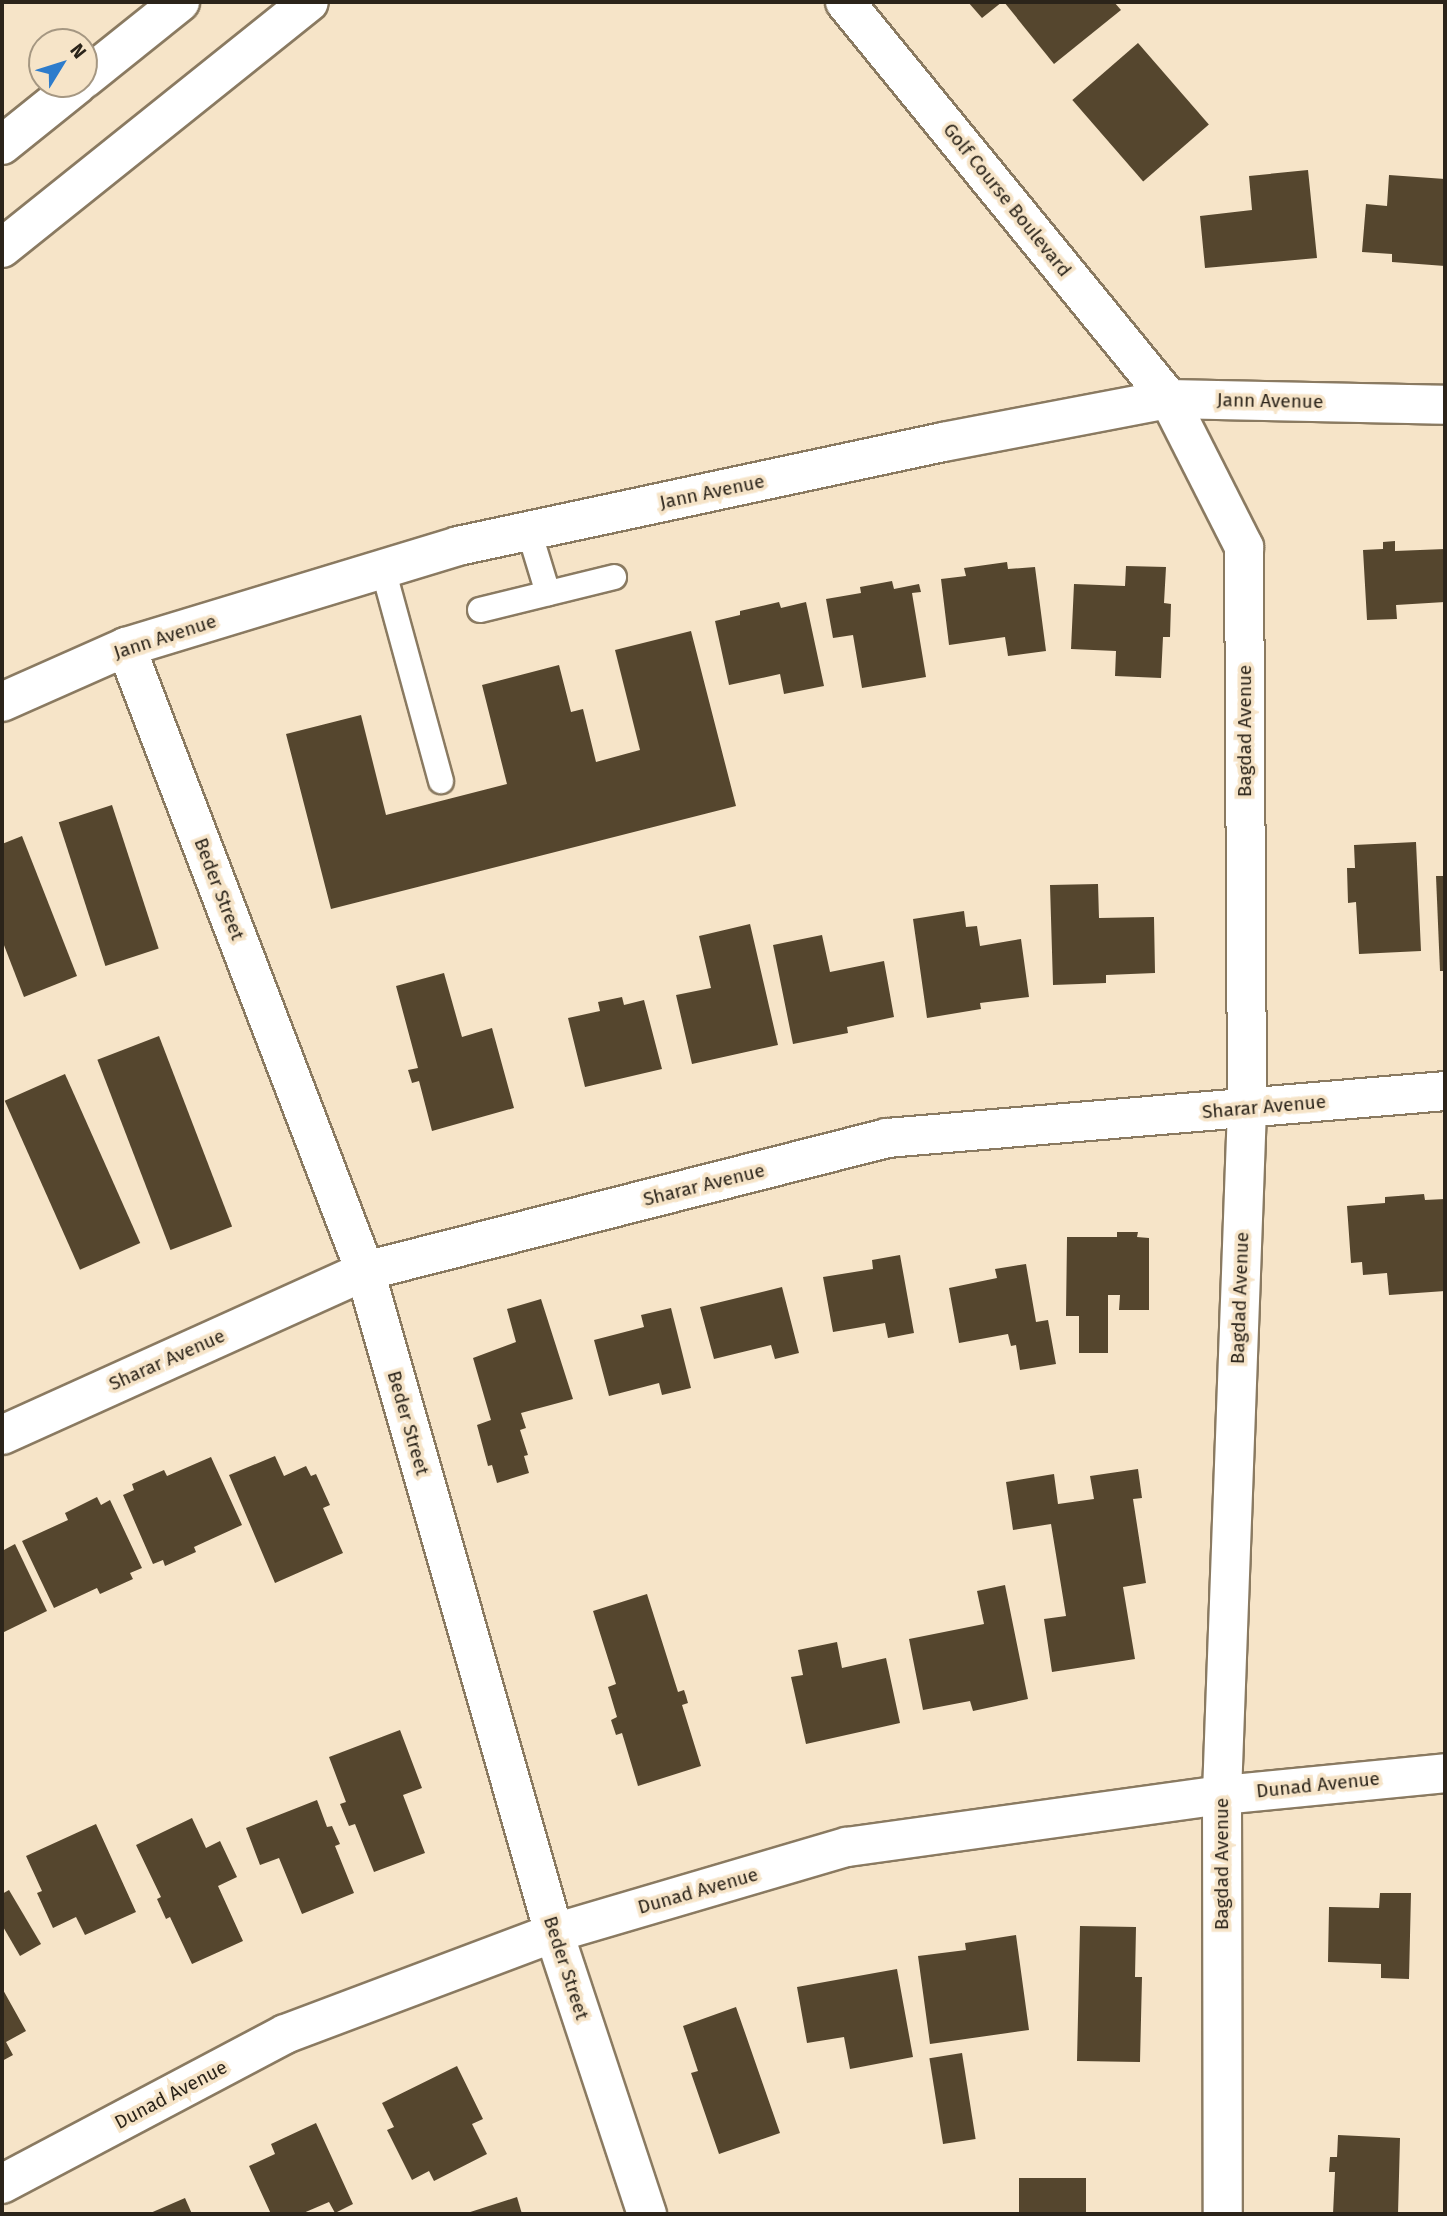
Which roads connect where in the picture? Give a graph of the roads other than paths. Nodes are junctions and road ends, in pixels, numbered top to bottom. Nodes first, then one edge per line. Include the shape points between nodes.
1 (180, 2) edge
2 (309, 2) edge
3 (845, 2) edge
4 (98, 68) edge
5 (61, 98) edge
6 (2, 145) edge
7 (2, 248) edge
8 (1169, 399) junction
9 (1445, 405) edge
10 (529, 531) junction
11 (383, 569) junction
12 (614, 577) dead end
13 (548, 593) junction
14 (480, 610) dead end
15 (126, 647) junction
16 (2, 702) edge
17 (441, 780) dead end
18 (1445, 1091) edge
19 (1247, 1109) junction
20 (365, 1270) junction
21 (2, 1435) edge
22 (1445, 1773) edge
23 (1222, 1795) junction
24 (554, 1933) junction
25 (2, 2184) edge
26 (646, 2214) edge
27 (1223, 2214) edge

1 - 4 street
2 - 7 street
3 - 8 street, Golf Course Boulevard
5 - 6 street
8 - 9 street, Jann Avenue
8 - 10 street, Jann Avenue via 943,442
8 - 19 street, Bagdad Avenue via 1244,547
10 - 11 street, Jann Avenue
10 - 13 lane
11 - 15 street, Jann Avenue
11 - 17 lane
12 - 13 lane
13 - 14 lane
15 - 16 street, Jann Avenue
15 - 20 street, Beder Street
18 - 19 street, Sharar Avenue
19 - 20 street, Sharar Avenue via 887,1138
19 - 23 street, Bagdad Avenue
20 - 21 street, Sharar Avenue
20 - 24 street, Beder Street
22 - 23 street, Dunad Avenue
23 - 24 street, Dunad Avenue via 847,1847
23 - 27 street, Bagdad Avenue
24 - 25 street, Dunad Avenue via 285,2034
24 - 26 street, Beder Street

